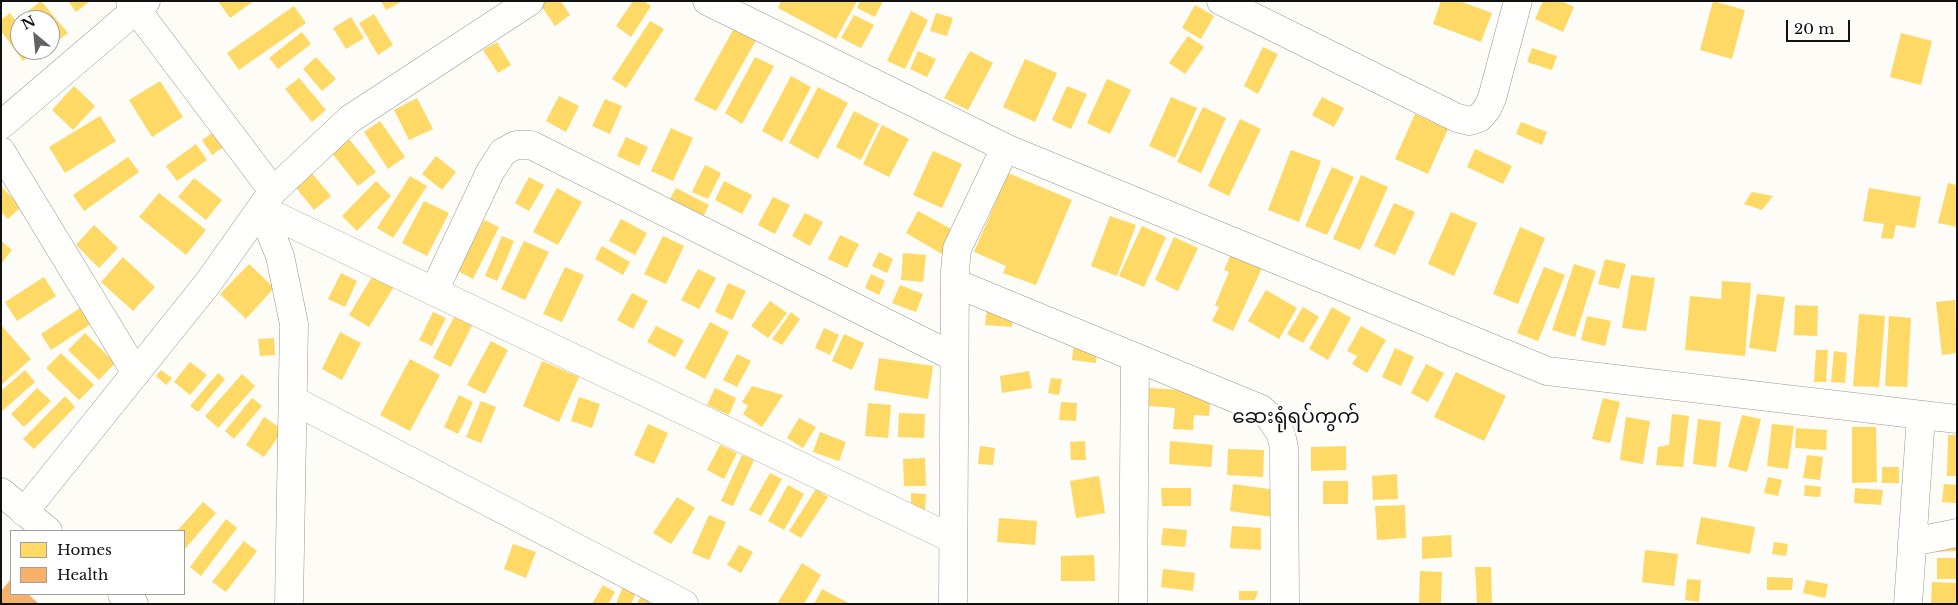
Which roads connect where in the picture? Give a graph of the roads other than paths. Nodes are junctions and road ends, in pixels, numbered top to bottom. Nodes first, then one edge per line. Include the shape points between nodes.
1 (530, 1) edge
2 (707, 1) edge
3 (1221, 1) edge
4 (1518, 1) edge
5 (138, 4) edge
6 (1, 125) edge
7 (1005, 148) junction
8 (1, 152) edge
9 (267, 200) junction
10 (954, 283) junction
11 (434, 291) junction
12 (954, 357) junction
13 (1135, 357) junction
14 (136, 373) junction
15 (293, 400) junction
16 (1921, 416) junction
17 (1957, 419) edge
18 (1, 492) edge
19 (24, 512) junction
20 (47, 530) edge
21 (1957, 533) edge
22 (953, 538) junction
23 (1912, 542) junction
24 (123, 595) edge
25 (134, 604) edge
26 (289, 604) edge
27 (684, 604) edge
28 (953, 604) edge
29 (1134, 604) edge
30 (1285, 604) edge
31 (1908, 604) edge

1 - 9 street via 350,118
2 - 7 street
3 - 4 street via 1457,118 1470,121 1479,118 1492,98
5 - 6 street
5 - 9 street
7 - 10 street via 957,249
7 - 16 street via 1547,371
8 - 14 street
9 - 11 street
9 - 14 street via 208,283
9 - 15 street via 294,324
10 - 12 street
10 - 13 street
11 - 12 street via 490,172 503,152 516,145 530,145
11 - 22 street
12 - 22 street
13 - 29 street
13 - 30 street via 1261,409 1277,426 1284,448
14 - 19 street
15 - 26 street
15 - 27 street
16 - 17 street
16 - 23 street
18 - 19 street
19 - 20 street
21 - 23 street
22 - 28 street
23 - 31 street
24 - 25 street

